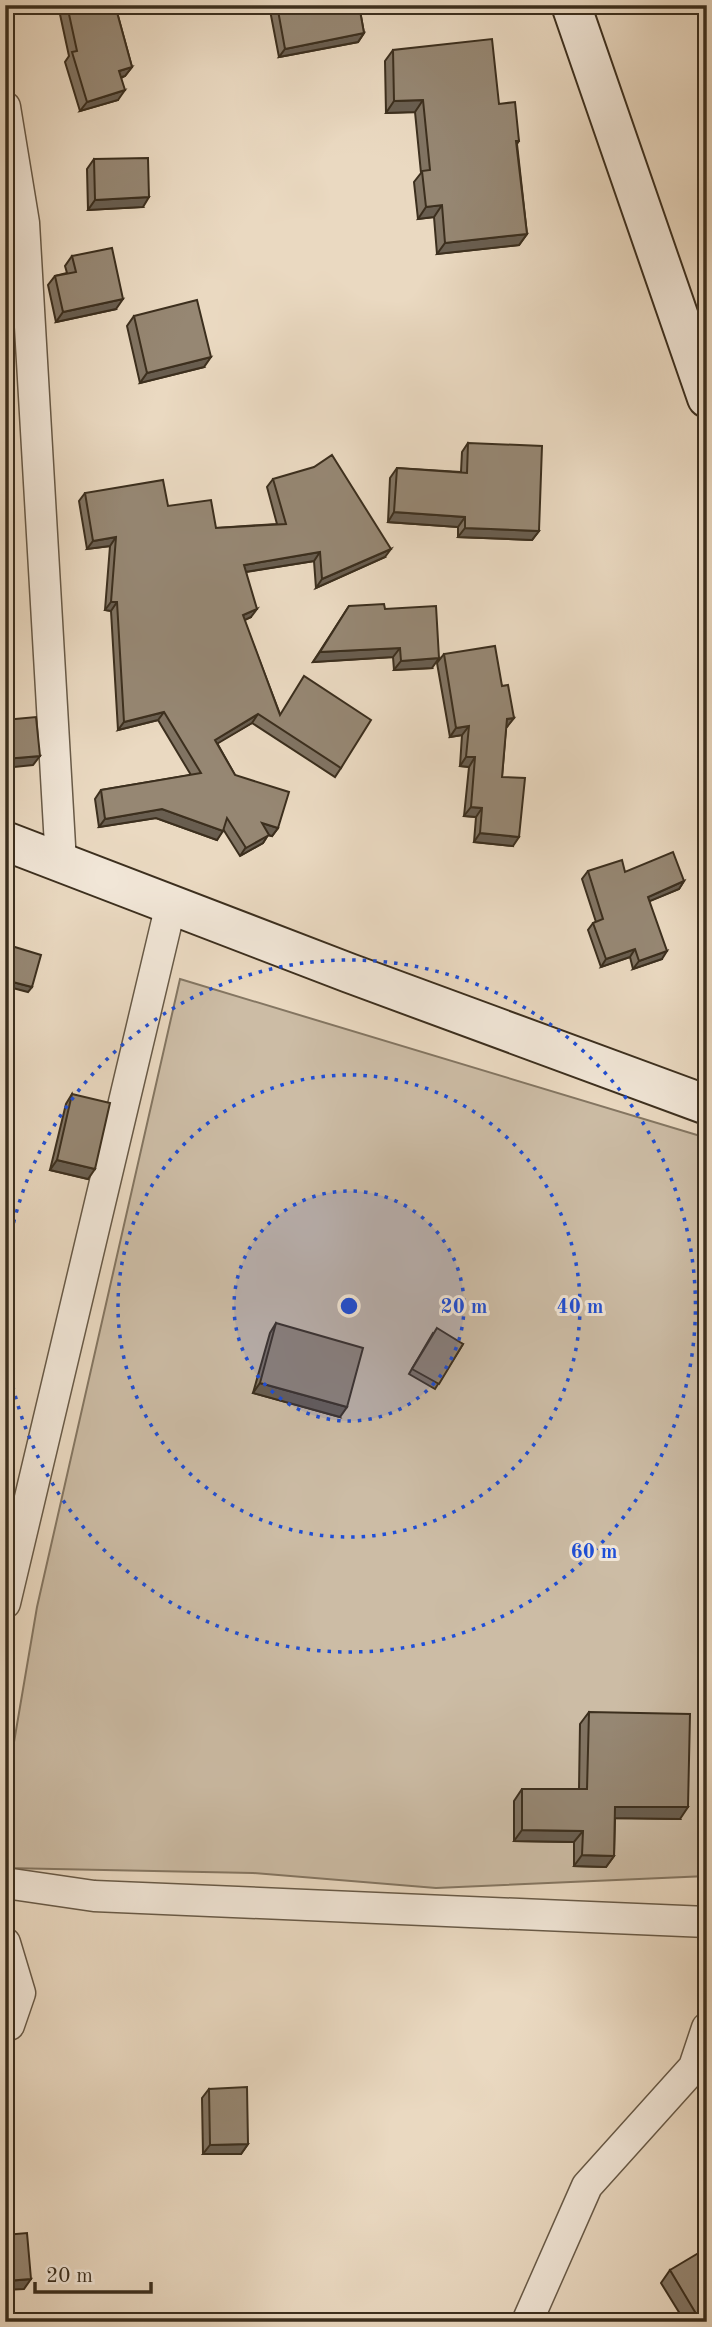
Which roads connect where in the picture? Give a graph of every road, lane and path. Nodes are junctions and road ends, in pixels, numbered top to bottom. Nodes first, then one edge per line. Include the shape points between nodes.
1 (571, 5) edge
2 (5, 107) edge
3 (707, 398) edge
4 (5, 841) edge
5 (61, 863) junction
6 (171, 904) junction
7 (707, 1105) edge
8 (5, 1603) edge
9 (5, 1883) edge
10 (707, 1922) edge
11 (5, 1943) edge
12 (5, 2025) edge
13 (707, 2028) edge
14 (527, 2322) edge

1 - 3 street
2 - 5 street via 24,223
4 - 5 street
5 - 6 street
6 - 7 street
6 - 8 street
9 - 10 street via 94,1896
11 - 12 street via 20,1993 9,2025
13 - 14 street via 694,2067 587,2186

